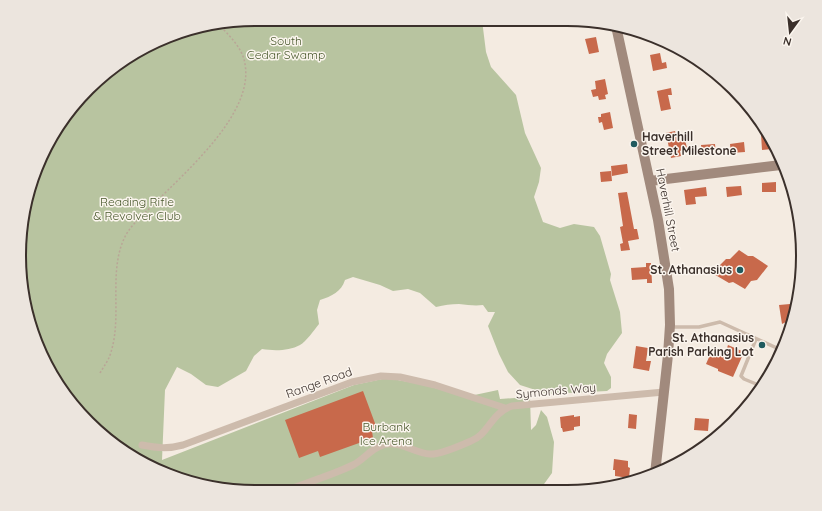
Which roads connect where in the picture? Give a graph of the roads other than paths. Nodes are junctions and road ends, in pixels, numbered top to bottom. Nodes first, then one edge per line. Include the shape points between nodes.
1 (617, 32) edge
2 (778, 165) edge
3 (650, 181) junction
4 (670, 327) junction
5 (756, 339) junction
6 (777, 348) edge
7 (756, 384) edge
8 (664, 392) junction
9 (506, 408) junction
10 (142, 445) dead end
11 (656, 467) edge
12 (300, 485) edge

1 - 3 street, Haverhill Street
2 - 3 street
3 - 4 street, Haverhill Street via 668,277
4 - 5 lane via 699,327 720,322
4 - 8 street, Haverhill Street
5 - 6 lane
5 - 7 lane via 741,376
8 - 9 street, Symonds Way via 533,403
8 - 11 street, Haverhill Street
9 - 10 street, Range Road via 421,382 381,376 352,382 183,445 166,449
9 - 12 street, Symonds Way via 472,441 432,454 400,444 383,445 354,464

